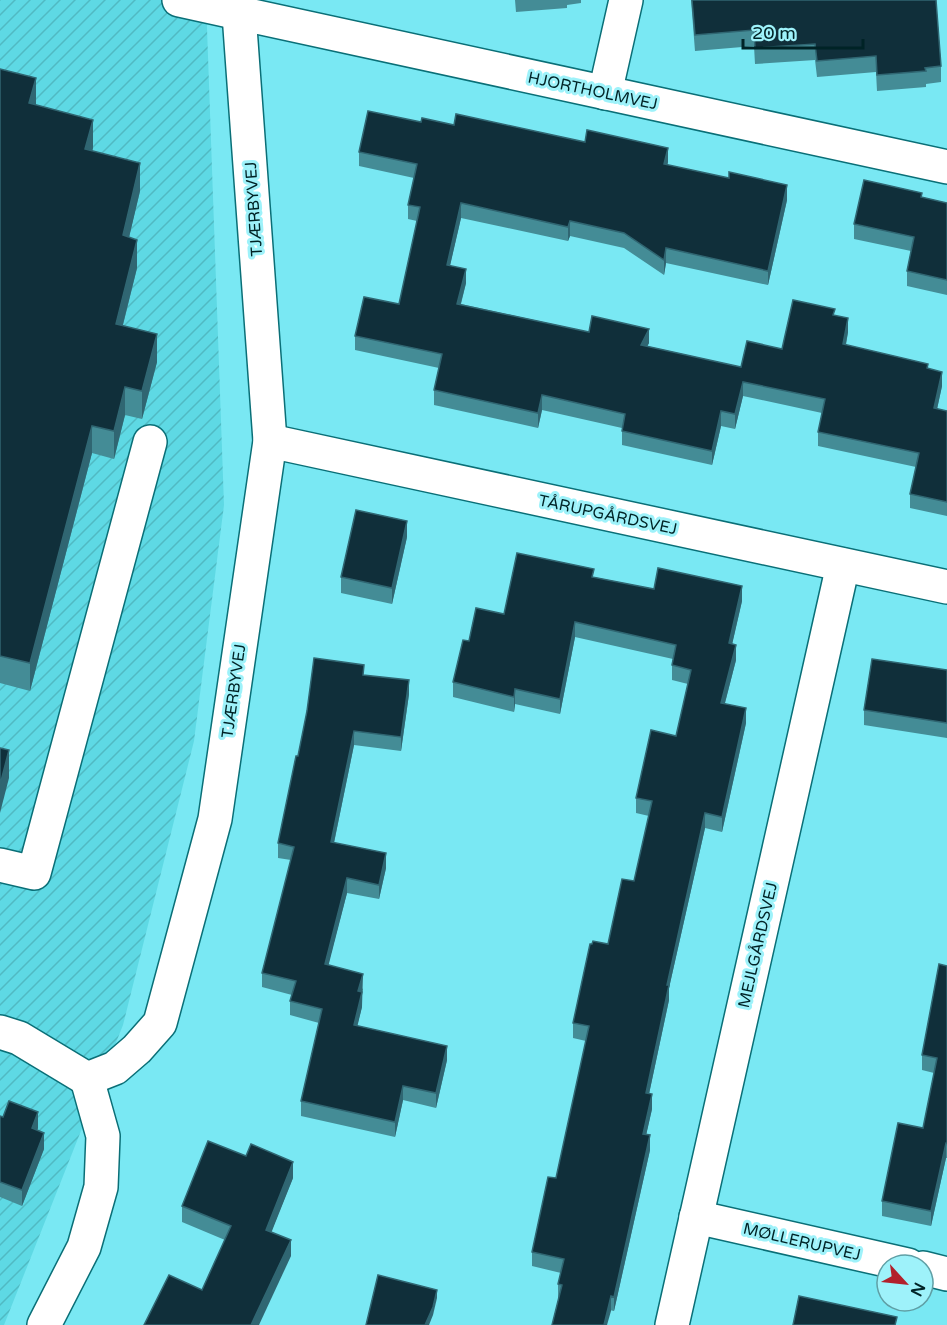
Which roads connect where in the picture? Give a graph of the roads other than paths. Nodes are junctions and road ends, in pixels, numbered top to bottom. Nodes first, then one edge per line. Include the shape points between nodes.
1 (179, 0) edge
2 (626, 0) edge
3 (238, 7) edge
4 (605, 93) junction
5 (947, 167) edge
6 (270, 441) junction
7 (150, 442) dead end
8 (843, 565) junction
9 (947, 587) edge
10 (0, 865) edge
11 (0, 1032) edge
12 (87, 1079) junction
13 (696, 1217) junction
14 (875, 1258) edge
15 (44, 1325) edge
16 (672, 1325) edge

1 - 3 street, HJORTHOLMVEJ
2 - 4 street
3 - 4 street, HJORTHOLMVEJ
3 - 6 street, TJÆRBYVEJ
4 - 5 street, HJORTHOLMVEJ
6 - 8 street, TÅRUPGÅRDSVEJ
6 - 12 street, TJÆRBYVEJ via 215,819 160,1023 115,1068
7 - 10 street via 34,873
8 - 9 street, TÅRUPGÅRDSVEJ
8 - 13 street, MEJLGÅRDSVEJ
11 - 12 street via 19,1038
12 - 15 street via 103,1136 101,1187 84,1247
13 - 14 street, MØLLERUPVEJ
13 - 16 street, MEJLGÅRDSVEJ

